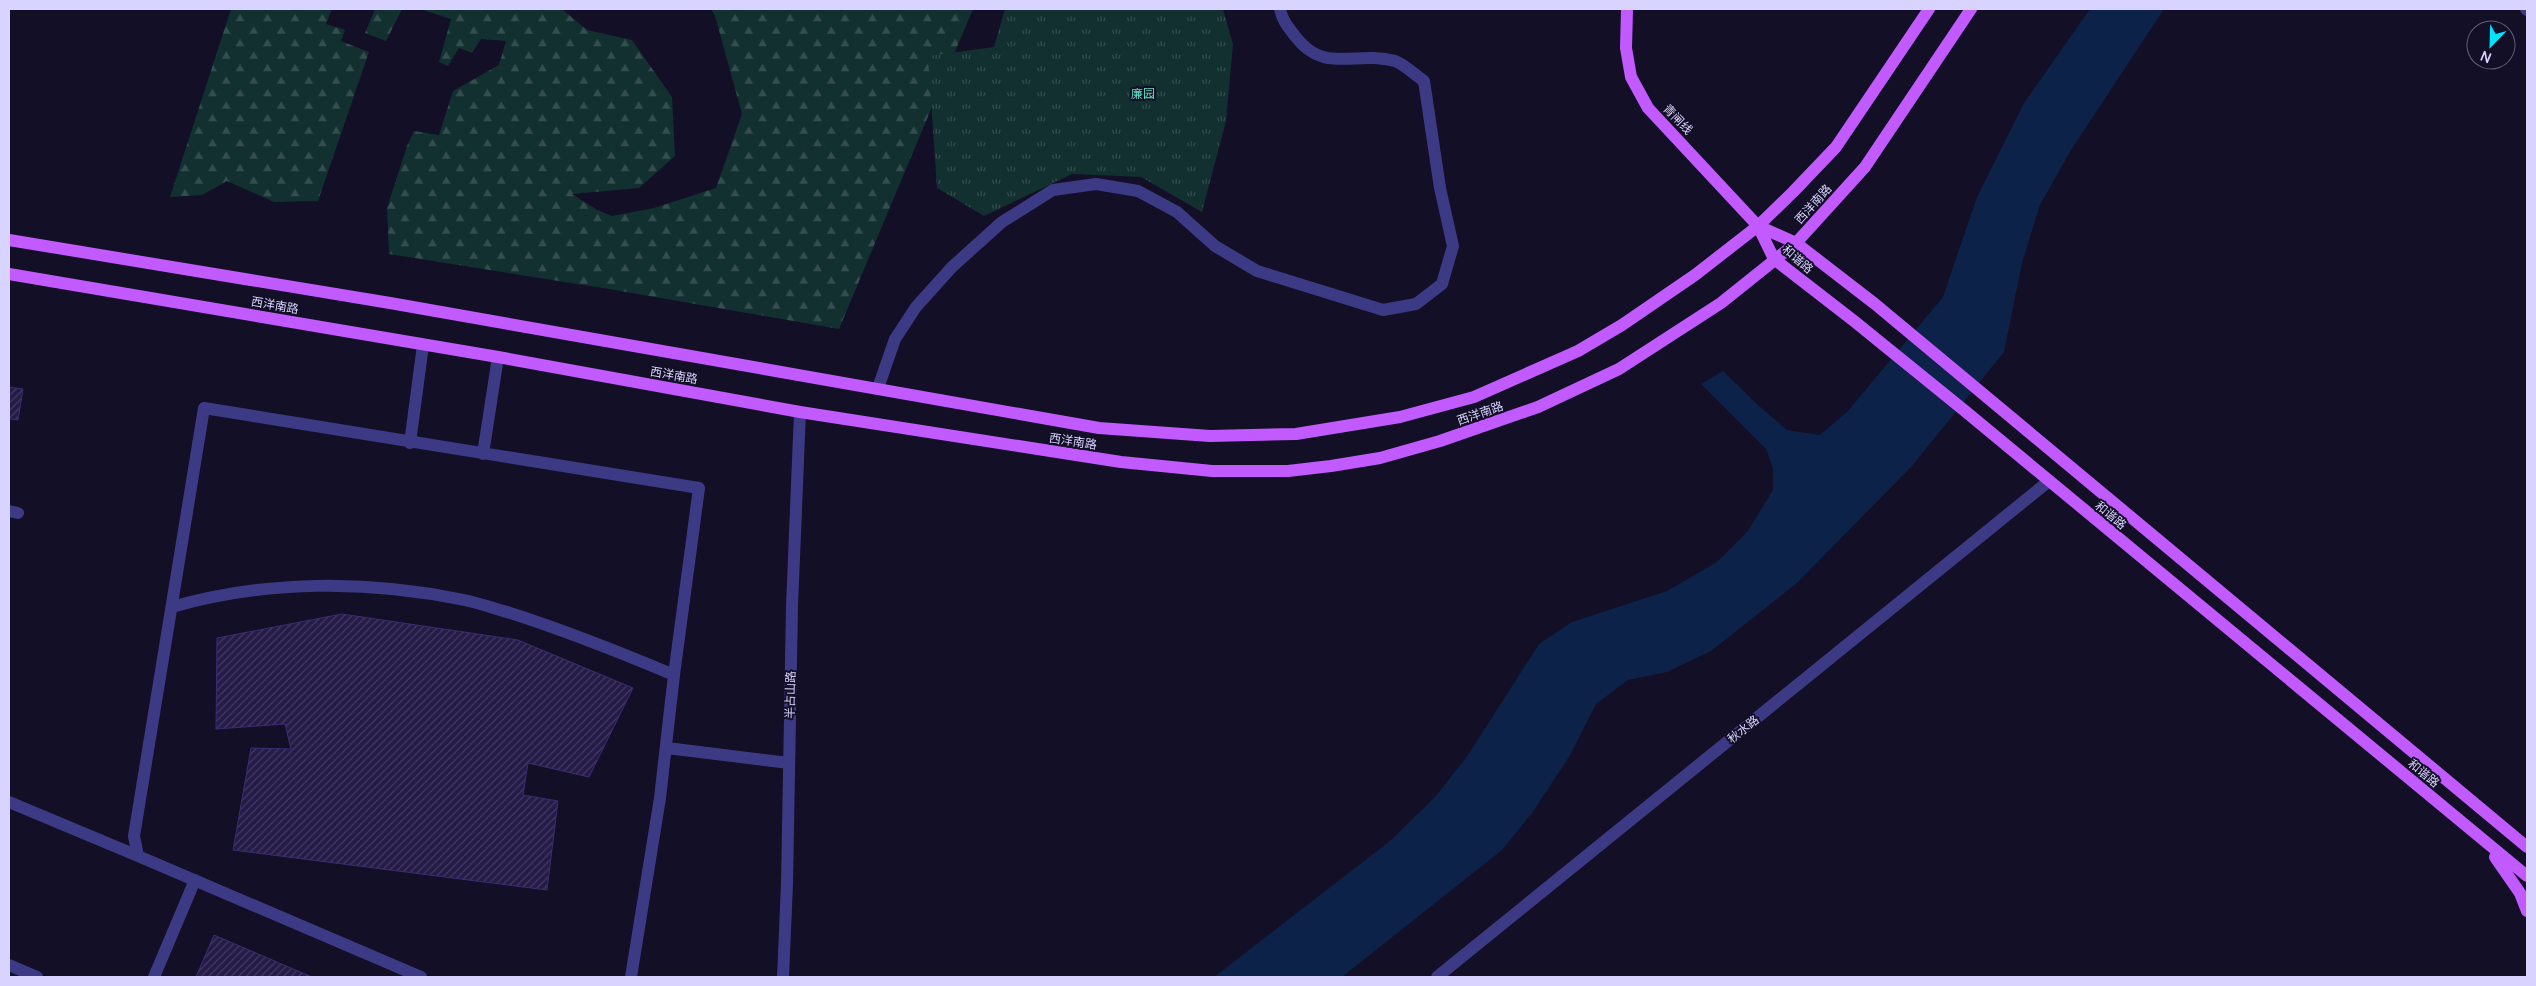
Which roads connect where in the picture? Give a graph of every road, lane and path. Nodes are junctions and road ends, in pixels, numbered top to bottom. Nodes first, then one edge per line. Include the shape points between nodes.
1 (1280, 9) edge
2 (1627, 9) edge
3 (1929, 9) edge
4 (1971, 9) edge
5 (1758, 226) junction
6 (9, 240) edge
7 (1796, 243) junction
8 (1774, 260) junction
9 (9, 274) edge
10 (423, 345) junction
11 (498, 357) junction
12 (878, 388) junction
13 (800, 412) junction
14 (410, 443) junction
15 (482, 454) junction
16 (2049, 481) junction
17 (172, 607) junction
18 (674, 675) junction
19 (667, 748) junction
20 (789, 763) junction
21 (9, 802) edge
22 (2486, 812) junction
23 (2478, 835) junction
24 (2527, 836) edge
25 (2527, 847) edge
26 (138, 856) junction
27 (2527, 876) edge
28 (195, 880) junction
29 (2527, 911) edge
30 (9, 965) edge
31 (37, 977) edge
32 (154, 977) edge
33 (421, 977) edge
34 (630, 977) edge
35 (783, 977) edge
36 (1437, 977) edge

1 - 12 street via 1281,18 1305,49 1329,60 1361,58 1396,62 1424,81 1440,188 1453,246 1442,284 1416,304 1383,310 1257,271 1215,246 1176,212 1138,191 1096,184 1053,190 1002,222 952,267 916,307 895,339
2 - 5 main road, 青闸线 via 1626,48 1631,77 1648,108
3 - 5 main road, 西洋南路 via 1836,147
4 - 7 main road, 西洋南路 via 1865,167
5 - 7 main road, 和谐路
5 - 8 main road, 和谐路
5 - 12 main road, 西洋南路 via 1695,275 1578,351 1474,397 1400,417 1296,434 1210,436 1099,428
6 - 12 main road, 西洋南路
7 - 8 main road, 西洋南路
7 - 22 main road, 和谐路 via 1875,304
8 - 13 main road, 西洋南路 via 1721,303 1619,369 1538,407 1380,458 1288,470 1212,471 1121,462
8 - 16 main road, 和谐路 via 1854,321
9 - 10 main road, 西洋南路
10 - 11 main road, 西洋南路
10 - 14 street
11 - 13 main road, 西洋南路
11 - 15 street
13 - 20 street, 半占山路
14 - 15 street
14 - 17 street via 204,408
15 - 18 street via 699,488
16 - 23 main road, 和谐路
16 - 36 street, 秋水路
17 - 18 street via 208,597 282,587 372,586 465,600 548,625
17 - 26 street via 134,836
18 - 19 street
19 - 20 street
19 - 34 street
20 - 35 street, 半占山路
21 - 26 street
22 - 24 main road
22 - 25 main road, 和谐路
23 - 27 main road, 和谐路
23 - 29 main road via 2507,872
26 - 28 street
28 - 32 street
28 - 33 street
30 - 31 street

